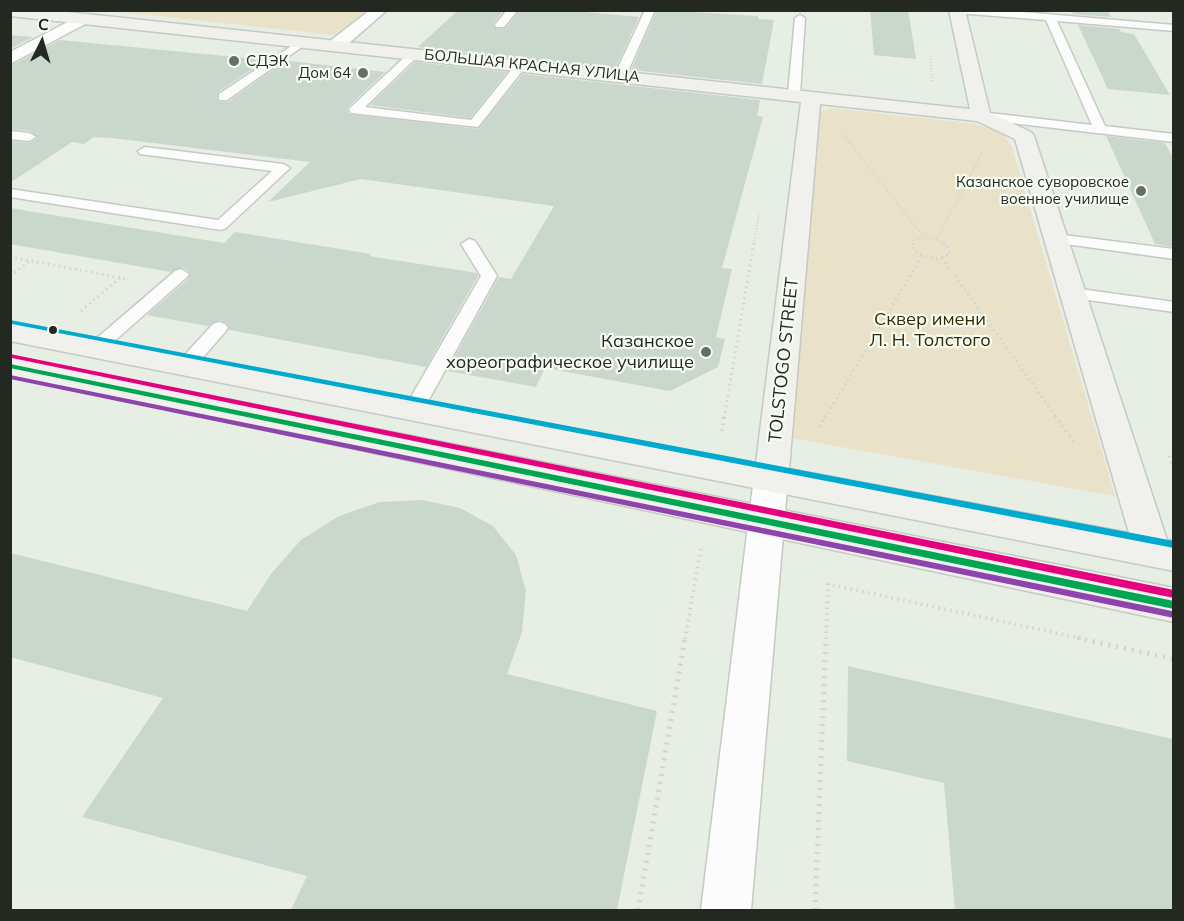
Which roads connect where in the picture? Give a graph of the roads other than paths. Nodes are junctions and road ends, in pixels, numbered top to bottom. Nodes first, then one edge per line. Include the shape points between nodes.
1 (380, 10) edge
2 (513, 10) edge
3 (650, 10) edge
4 (957, 10) edge
5 (10, 11) edge
6 (800, 18) dead end
7 (1050, 18) junction
8 (83, 19) junction
9 (500, 25) dead end
10 (1173, 28) edge
11 (302, 42) junction
12 (335, 46) junction
13 (414, 54) junction
14 (10, 59) edge
15 (521, 65) junction
16 (620, 76) junction
17 (802, 95) junction
18 (223, 98) dead end
19 (981, 116) junction
20 (1100, 129) junction
21 (10, 135) edge
22 (29, 137) dead end
23 (1173, 138) edge
24 (145, 151) dead end
25 (12, 190) edge
26 (1056, 239) junction
27 (468, 243) dead end
28 (1173, 254) edge
29 (182, 274) dead end
30 (1073, 293) junction
31 (1173, 307) edge
32 (219, 328) dead end
33 (10, 332) edge
34 (96, 348) junction
35 (186, 365) junction
36 (10, 366) edge
37 (414, 409) junction
38 (771, 477) junction
39 (767, 522) junction
40 (1163, 554) edge
41 (1173, 605) edge
42 (726, 910) edge

1 - 12 street
2 - 9 lane
3 - 16 lane
4 - 7 lane
4 - 19 street
5 - 8 street, БОЛЬШАЯ КРАСНАЯ УЛИЦА
6 - 17 lane
7 - 10 lane
7 - 20 lane
8 - 11 street, БОЛЬШАЯ КРАСНАЯ УЛИЦА
8 - 14 street
11 - 12 street, БОЛЬШАЯ КРАСНАЯ УЛИЦА
11 - 18 lane
12 - 13 street, БОЛЬШАЯ КРАСНАЯ УЛИЦА
13 - 15 street, БОЛЬШАЯ КРАСНАЯ УЛИЦА
13 - 15 lane via 355,110 474,124
15 - 16 street, БОЛЬШАЯ КРАСНАЯ УЛИЦА
16 - 17 street, БОЛЬШАЯ КРАСНАЯ УЛИЦА
17 - 19 street, БОЛЬШАЯ КРАСНАЯ УЛИЦА
17 - 38 street, TOLSTOGO STREET
19 - 20 lane
19 - 26 street via 1024,136
20 - 23 lane
21 - 22 lane
24 - 25 lane via 283,168 221,225
26 - 28 lane
26 - 30 street
27 - 37 lane via 489,276
29 - 34 lane
30 - 31 lane
30 - 40 street
32 - 35 lane
33 - 34 street
34 - 35 street
35 - 37 street
36 - 39 street
37 - 38 street
38 - 39 street, TOLSTOGO STREET
38 - 40 street
39 - 41 street
39 - 42 street, TOLSTOGO STREET

